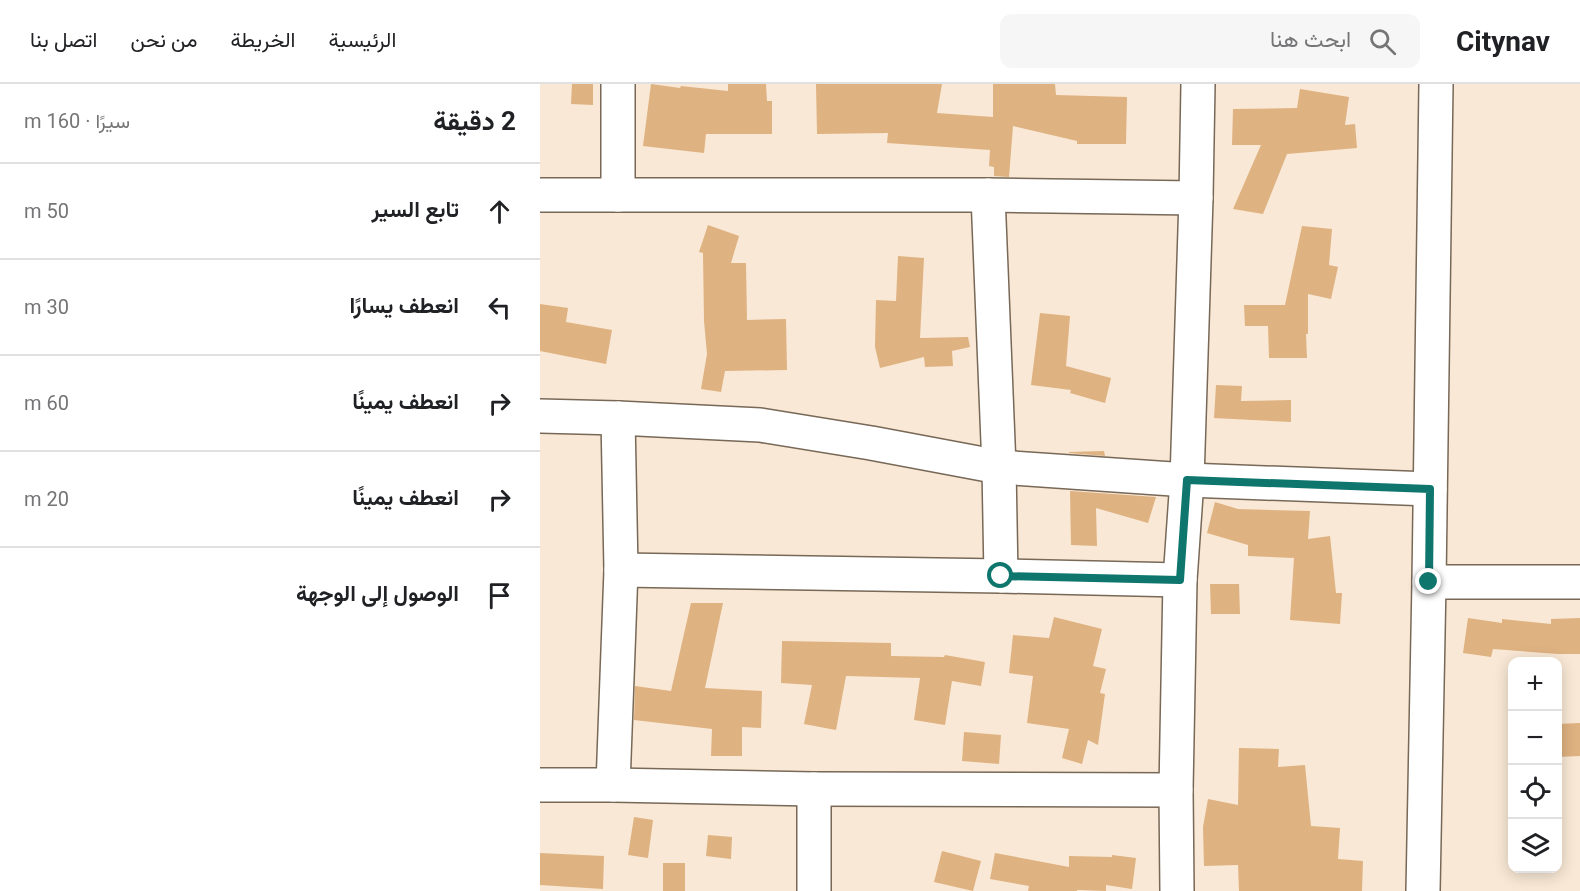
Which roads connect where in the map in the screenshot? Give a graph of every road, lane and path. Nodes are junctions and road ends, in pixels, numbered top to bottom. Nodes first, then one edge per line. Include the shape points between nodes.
1 (618, 84) edge
2 (1198, 84) edge
3 (1436, 84) edge
4 (540, 195) edge
5 (618, 195) junction
6 (988, 195) junction
7 (1196, 198) junction
8 (540, 416) edge
9 (618, 418) junction
10 (999, 467) junction
11 (1187, 480) junction
12 (1430, 489) junction
13 (621, 570) junction
14 (1001, 576) junction
15 (1180, 580) junction
16 (1429, 582) junction
17 (1580, 582) edge
18 (540, 785) edge
19 (613, 785) junction
20 (814, 789) junction
21 (1176, 790) junction
22 (814, 891) edge
23 (1177, 891) edge
24 (1423, 891) edge

1 - 5 street
2 - 7 street
3 - 12 street
4 - 5 street
5 - 6 street
6 - 7 street
6 - 10 street
7 - 11 street
8 - 9 street
9 - 10 street via 760,425
9 - 13 street
10 - 11 street
10 - 14 street
11 - 12 street
11 - 15 street
12 - 16 street
13 - 14 street
13 - 19 street
14 - 15 street
15 - 21 street
16 - 17 street
16 - 24 street
18 - 19 street
19 - 20 street
20 - 21 street
20 - 22 street
21 - 23 street

